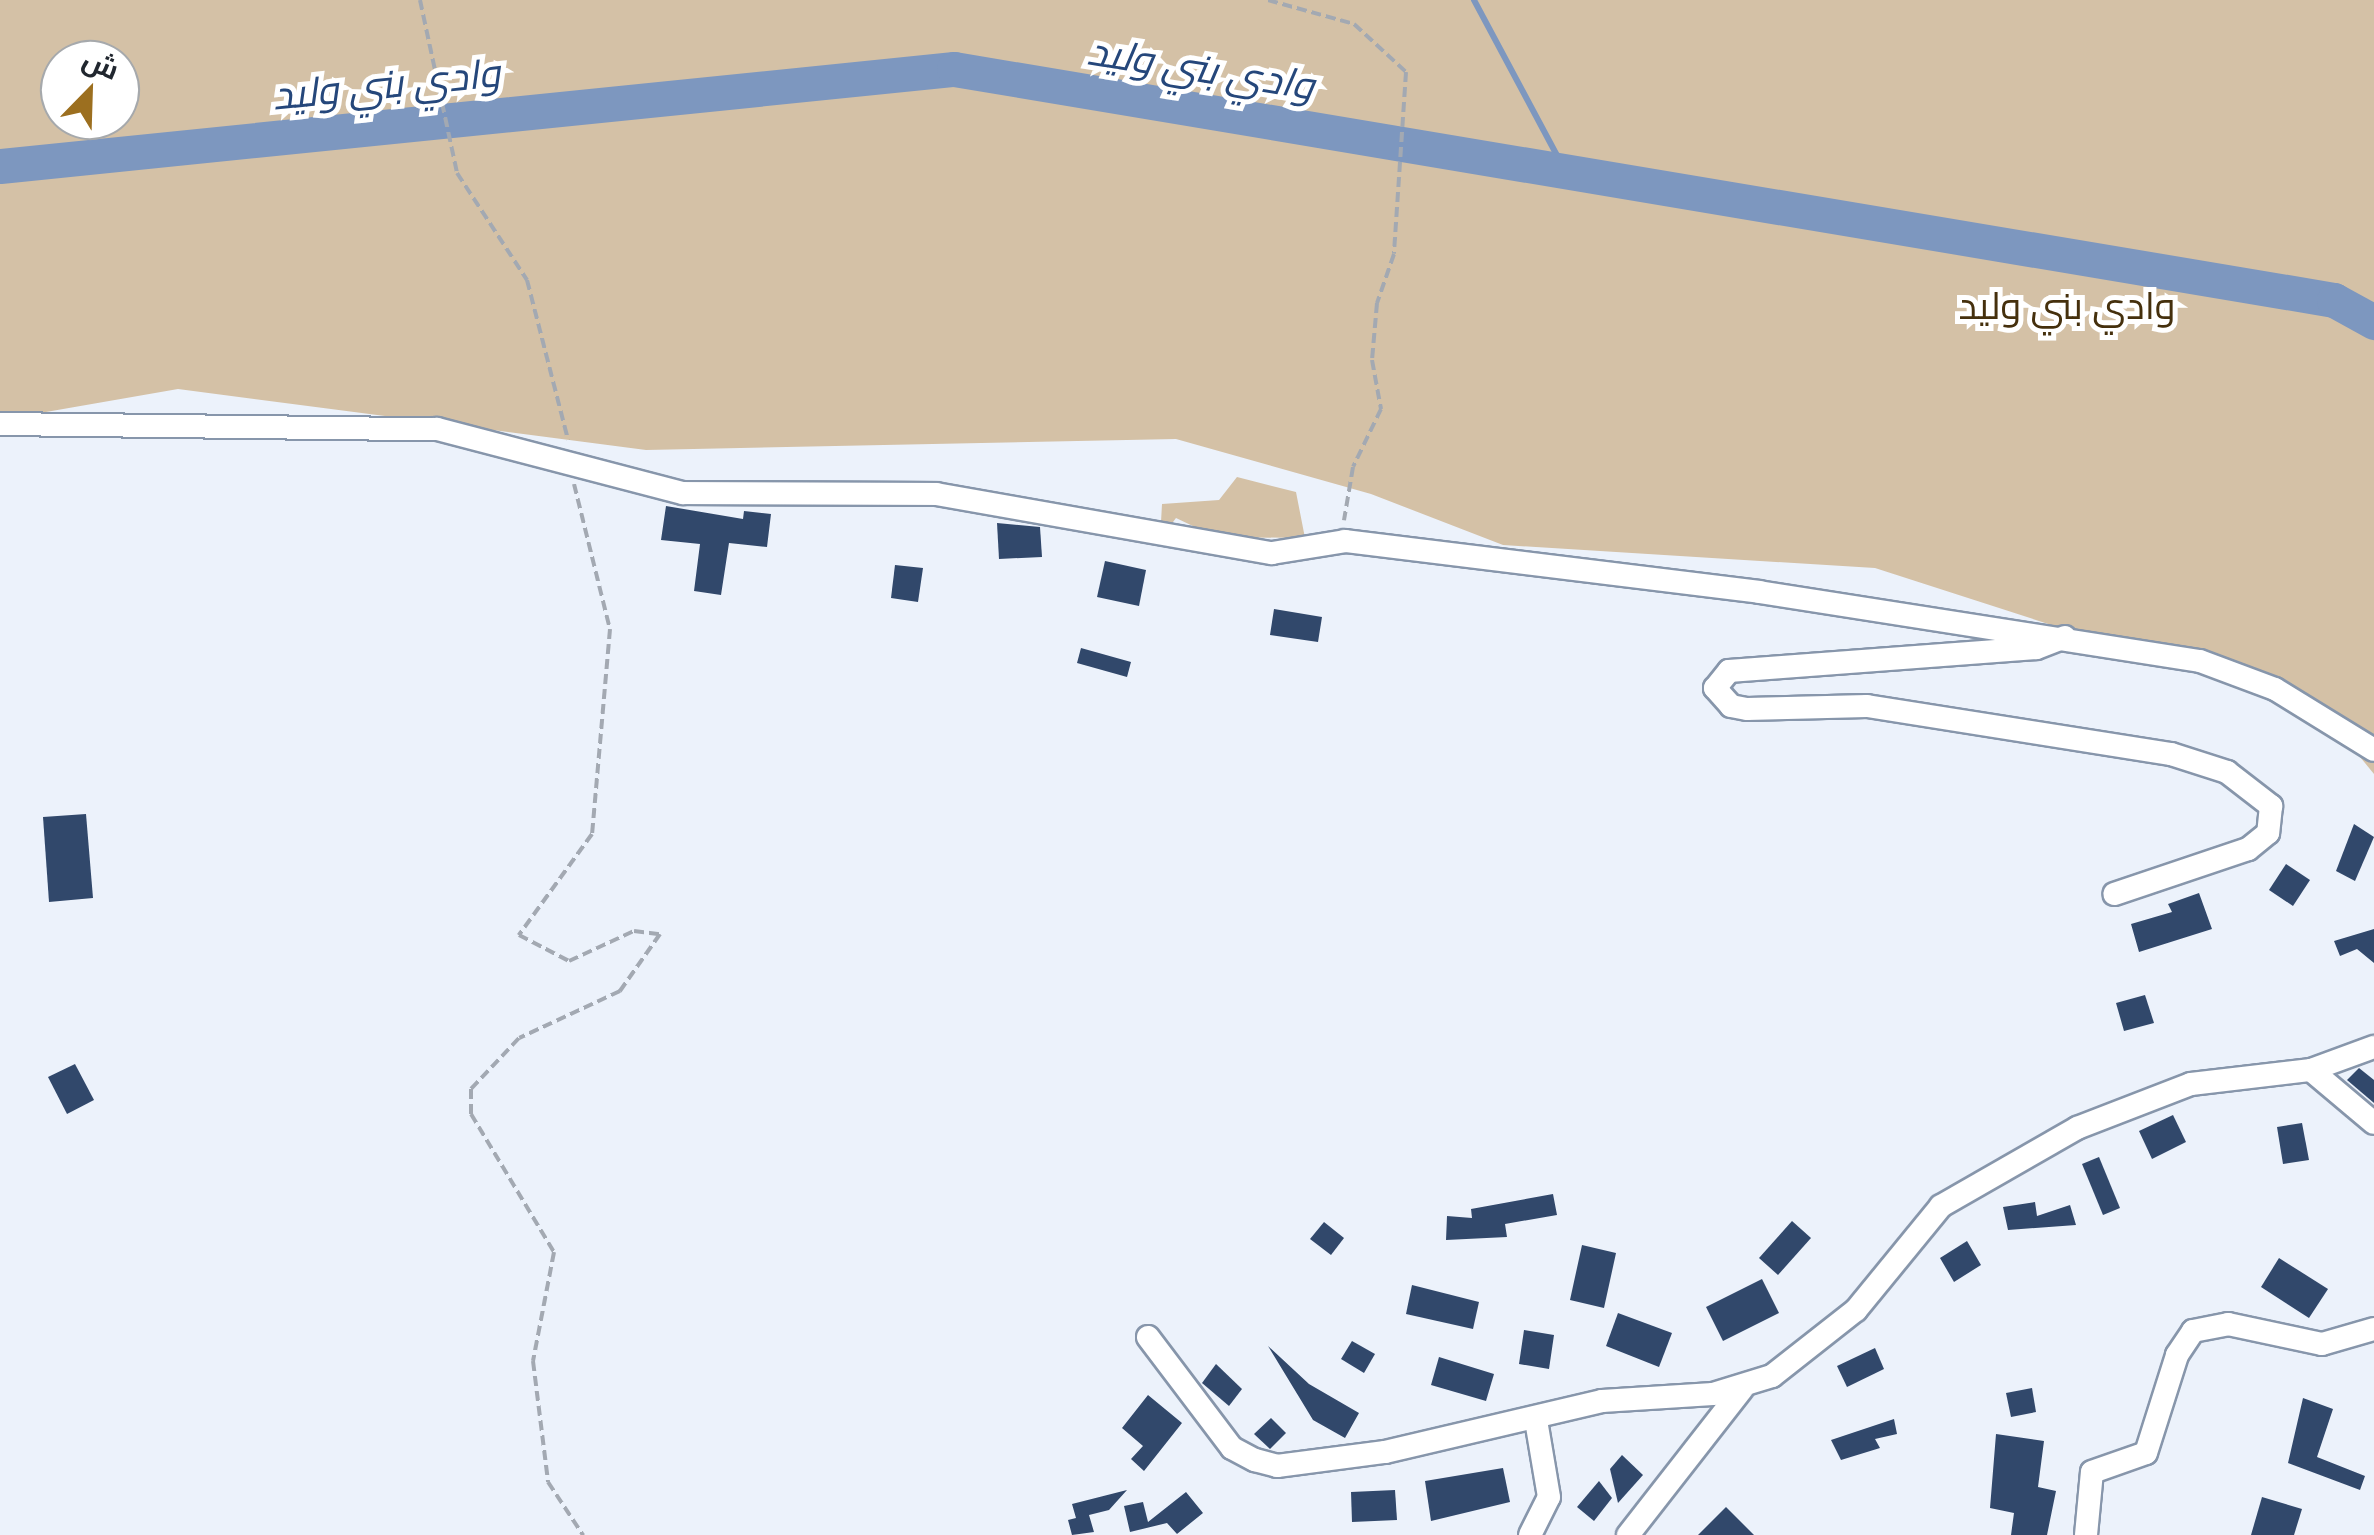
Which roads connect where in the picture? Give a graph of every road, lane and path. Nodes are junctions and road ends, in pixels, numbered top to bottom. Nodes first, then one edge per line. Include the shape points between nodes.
1 (420, 0) edge
2 (1268, 0) edge
3 (0, 424) edge
4 (572, 464) junction
5 (1345, 540) junction
6 (2068, 636) junction
7 (2374, 750) edge
8 (2114, 894) dead end
9 (2374, 1047) edge
10 (2311, 1070) junction
11 (2374, 1123) edge
12 (2374, 1329) edge
13 (1148, 1336) dead end
14 (1742, 1389) junction
15 (1536, 1420) junction
16 (583, 1535) edge
17 (1530, 1535) edge
18 (1628, 1535) edge
19 (2086, 1535) edge

1 - 4 path via 457,173 527,280
2 - 5 path via 1354,24 1406,72 1394,254 1377,303 1372,360 1381,410 1354,466
3 - 4 street via 436,429
4 - 5 street via 683,493 936,494 1272,553
4 - 16 path via 610,629 603,749 592,834 519,936 569,960 634,931 660,934 620,992 519,1038 471,1089 470,1114 554,1252 533,1361 548,1482
5 - 6 street
6 - 7 street via 2200,662 2275,689
6 - 8 street via 2036,648 1728,671 1715,688 1730,706 1747,709 1922,711 2032,737 2171,754 2228,772 2271,806 2268,833 2248,849
9 - 10 street
10 - 11 street
10 - 14 street via 2191,1084 2078,1128 1941,1206 1856,1310 1796,1359
12 - 19 street via 2322,1344 2228,1324 2193,1331 2178,1354 2154,1442 2136,1458 2092,1472
13 - 15 street via 1232,1448 1277,1466
14 - 15 street via 1602,1401
14 - 18 street
15 - 17 street via 1549,1497

